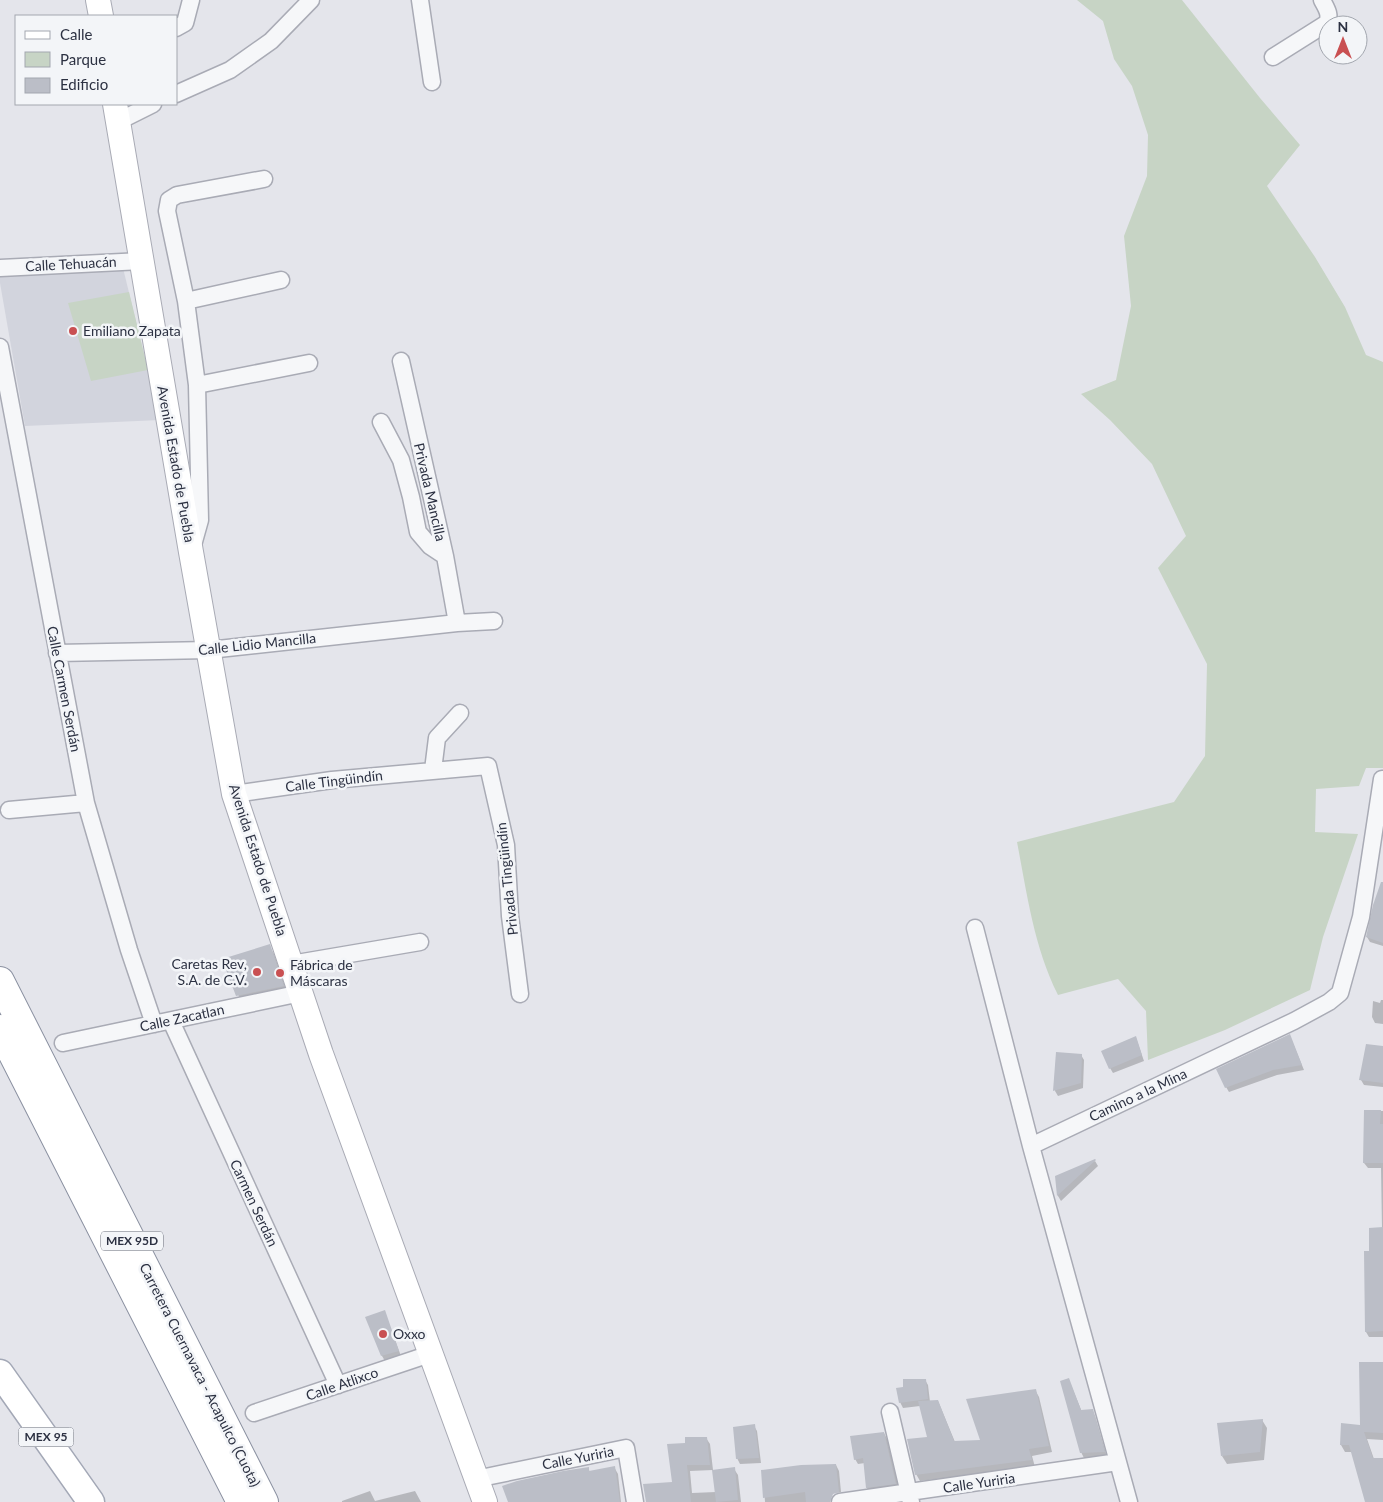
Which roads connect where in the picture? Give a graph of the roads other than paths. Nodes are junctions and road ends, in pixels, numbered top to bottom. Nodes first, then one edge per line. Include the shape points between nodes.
1 (98, 0) edge
2 (191, 0) edge
3 (311, 0) edge
4 (420, 0) edge
5 (1322, 0) edge
6 (101, 15) edge
7 (178, 27) edge
8 (1273, 56) dead end
9 (432, 82) dead end
10 (178, 93) edge
11 (149, 105) edge
12 (116, 113) edge
13 (264, 179) dead end
14 (142, 261) junction
15 (0, 268) edge
16 (281, 280) dead end
17 (186, 301) junction
18 (0, 347) edge
19 (400, 361) dead end
20 (309, 363) dead end
21 (197, 385) junction
22 (381, 422) dead end
23 (191, 552) junction
24 (445, 556) junction
25 (494, 621) dead end
26 (457, 623) junction
27 (209, 650) junction
28 (56, 653) junction
29 (460, 713) dead end
30 (488, 766) joint
31 (433, 770) junction
32 (1382, 779) edge
33 (234, 794) junction
34 (86, 804) junction
35 (9, 810) dead end
36 (975, 928) dead end
37 (420, 942) dead end
38 (291, 964) junction
39 (0, 981) edge
40 (302, 993) junction
41 (520, 994) dead end
42 (171, 1021) junction
43 (154, 1024) junction
44 (0, 1029) edge
45 (64, 1043) dead end
46 (1032, 1146) junction
47 (430, 1354) junction
48 (0, 1373) edge
49 (338, 1385) junction
50 (890, 1412) dead end
51 (254, 1413) dead end
52 (1118, 1462) junction
53 (71, 1473) junction
54 (476, 1479) junction
55 (910, 1497) edge
56 (80, 1502) edge
57 (91, 1502) edge
58 (241, 1502) edge
59 (264, 1502) edge
60 (485, 1502) edge
61 (635, 1502) edge
62 (840, 1502) edge
63 (1129, 1502) edge

1 - 6 street
2 - 7 street via 185,23
3 - 10 street via 271,41 230,70
4 - 9 street
5 - 8 street via 1328,11 1327,23
11 - 12 street
12 - 14 street, Avenida Estado de Puebla
13 - 17 street via 177,195 169,200 167,211
14 - 15 street, Calle Tehuacán
14 - 23 street, Avenida Estado de Puebla
16 - 17 street
17 - 21 street
18 - 28 street, Calle Carmen Serdán
19 - 24 street, Privada Mancilla
20 - 21 street
21 - 23 street via 200,520
22 - 24 street via 400,460 418,532
23 - 27 street, Avenida Estado de Puebla
24 - 26 street, Privada Mancilla
25 - 26 street, Calle Lidio Mancilla
26 - 27 street, Calle Lidio Mancilla
27 - 28 street, Calle Lidio Mancilla
27 - 33 street, Avenida Estado de Puebla
28 - 34 street, Calle Carmen Serdán
29 - 31 street via 437,738
30 - 31 street, Calle Tingüindín
30 - 41 street, Privada Tingüindín via 506,845 510,916
31 - 33 street, Calle Tingüindín
32 - 46 street, Camino a la Mina via 1361,917 1340,992 1329,1002 1294,1021
33 - 38 street, Avenida Estado de Puebla
34 - 35 street
34 - 43 street, Calle Carmen Serdán
36 - 46 street
37 - 38 street
38 - 40 street, Avenida Estado de Puebla
39 - 59 highway, Carretera Cuernavaca - Acapulco (Cuota) / MEX 95D
40 - 42 street, Calle Zacatlan
40 - 47 street, Avenida Estado de Puebla
42 - 43 street, Calle Zacatlan
42 - 49 street, Carmen Serdán
43 - 45 street, Calle Zacatlan
44 - 58 highway, Carretera Cuernavaca - Acapulco (Cuota) / MEX 95D
46 - 52 street
47 - 49 street, Calle Atlixco
47 - 54 street, Avenida Estado de Puebla
48 - 53 main road, MEX 95
49 - 51 street, Calle Atlixco
50 - 55 street
52 - 55 street, Calle Yuriria
52 - 63 street
53 - 56 street
53 - 57 main road, MEX 95
54 - 60 street, Avenida Estado de Puebla
54 - 61 street, Calle Yuriria via 626,1448
55 - 62 street, Calle Yuriria

